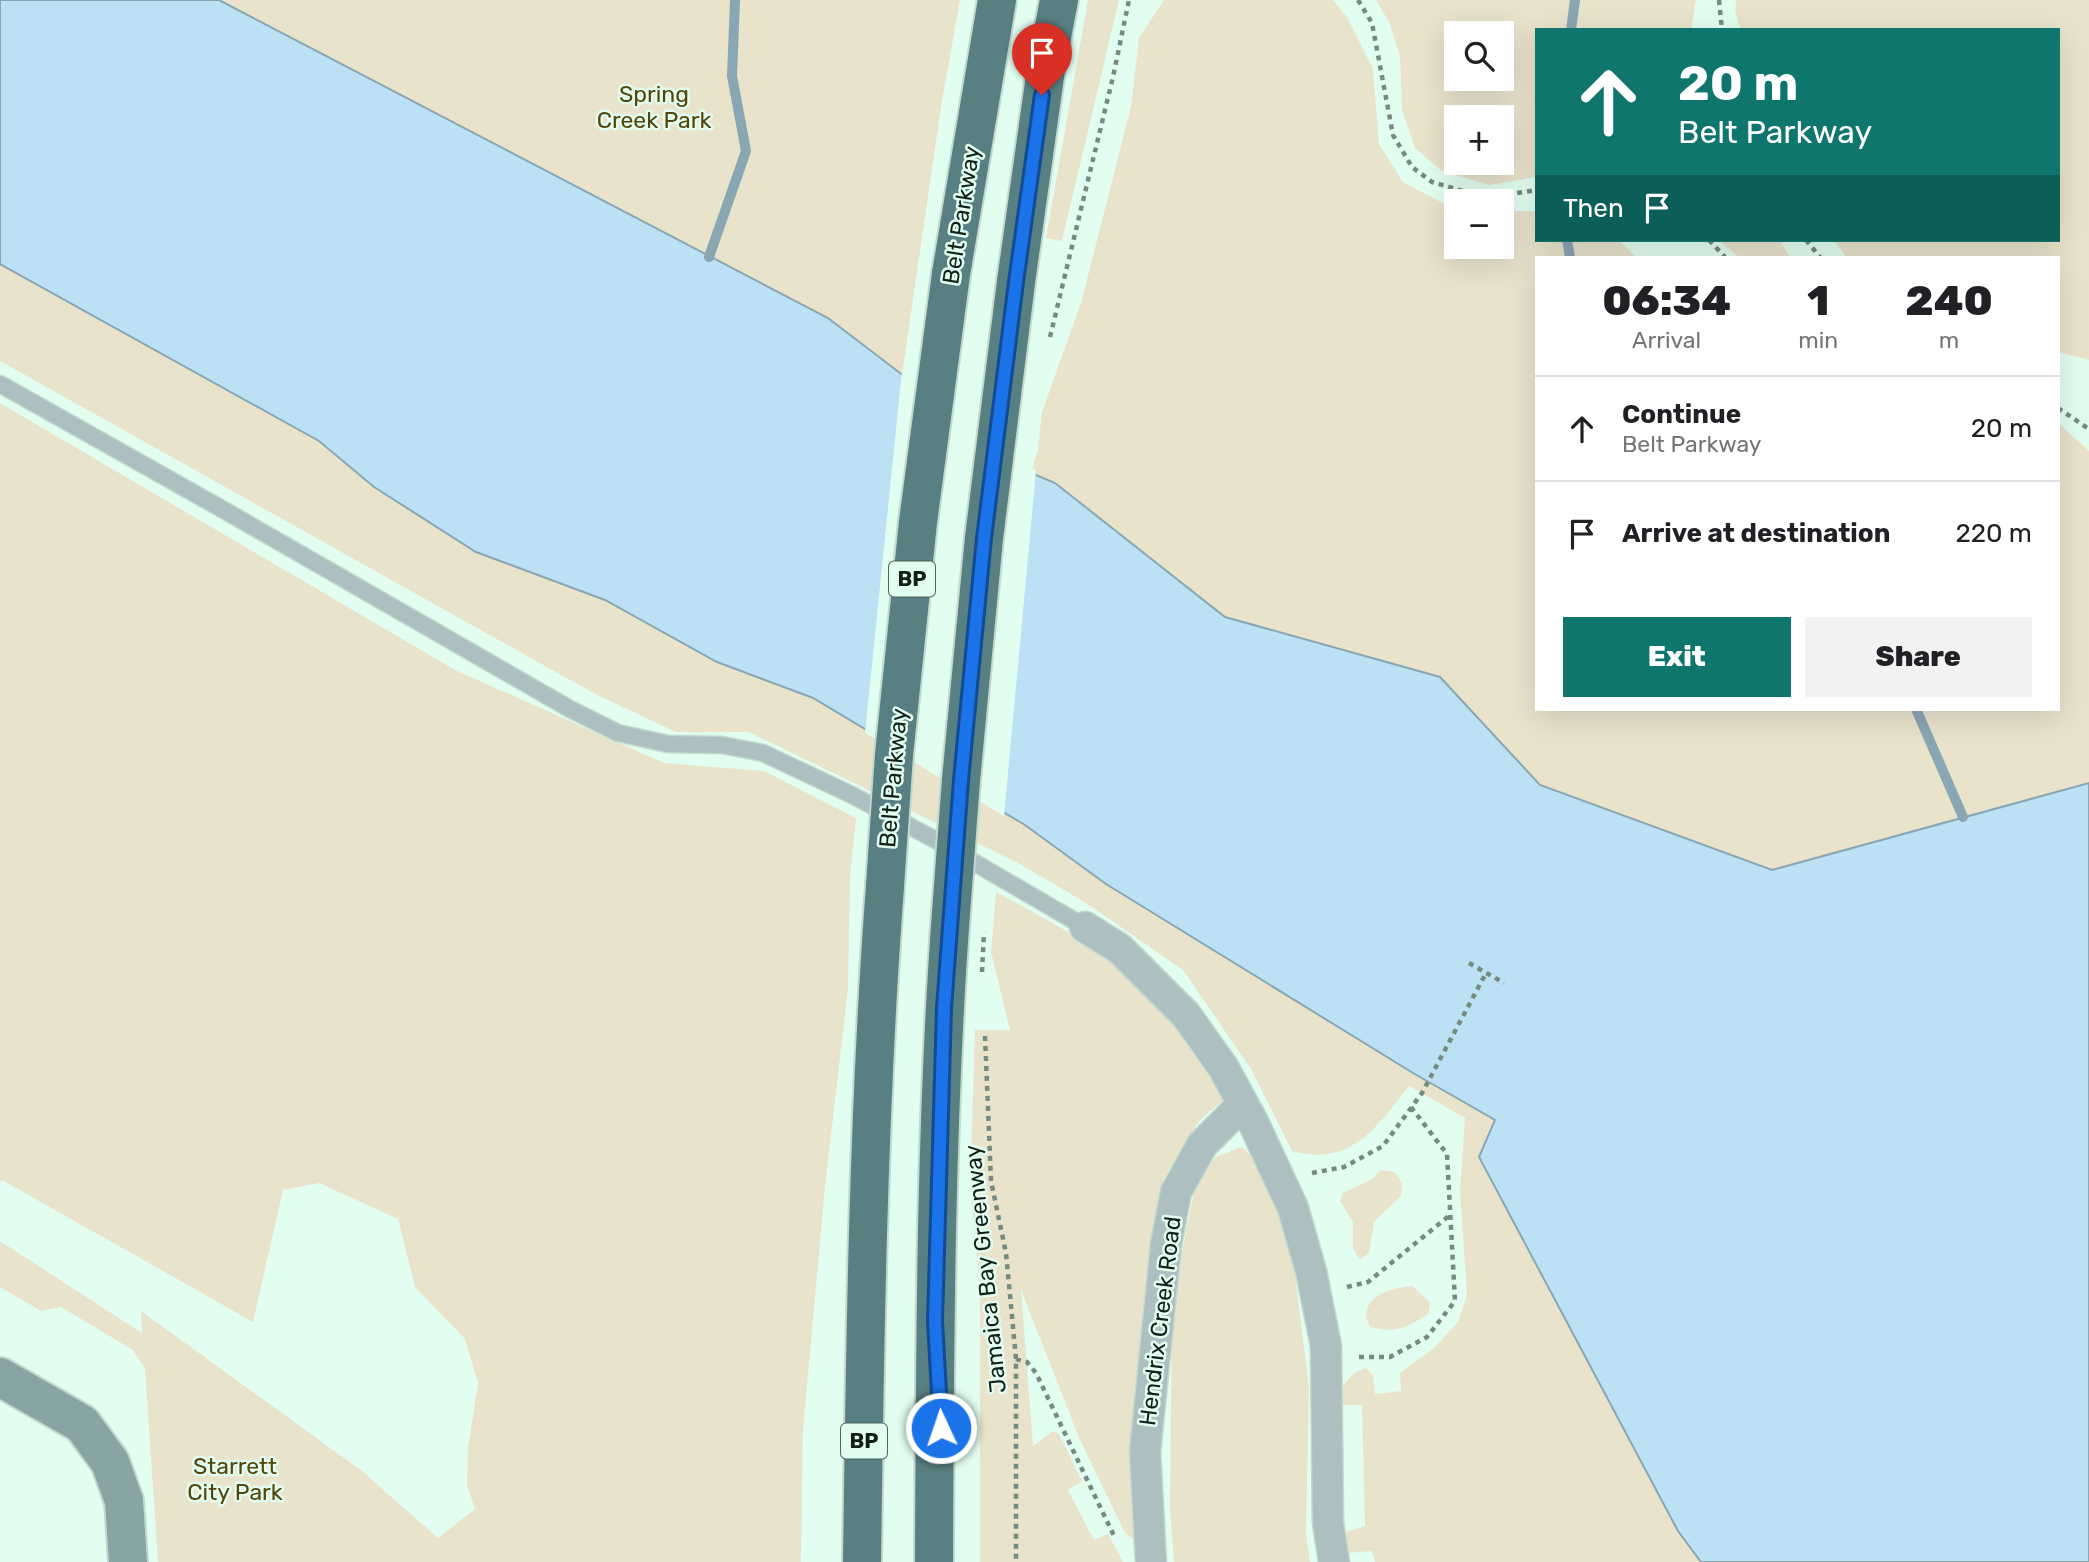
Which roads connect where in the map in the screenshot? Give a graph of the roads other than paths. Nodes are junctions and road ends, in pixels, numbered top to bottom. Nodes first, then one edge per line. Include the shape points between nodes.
1 (998, 0) edge
2 (1059, 0) edge
3 (0, 384) edge
4 (1085, 927) joint
5 (1243, 1104) junction
6 (865, 1321) junction
7 (935, 1321) junction
8 (0, 1377) edge
9 (128, 1562) edge
10 (853, 1562) edge
11 (862, 1562) edge
12 (934, 1562) edge
13 (948, 1562) edge
14 (1151, 1562) edge
15 (1334, 1562) edge

1 - 6 highway, Belt Parkway / BP, bridge via 951,274 916,535 877,997
2 - 7 highway, bridge via 1016,282 982,552 944,1008
3 - 4 lane via 570,709 618,733 667,744 722,745 763,753 919,831
4 - 5 street via 1120,949 1186,1015
5 - 14 street, Hendrix Creek Road via 1202,1145 1176,1192 1166,1244 1145,1452
5 - 15 street via 1293,1208 1326,1346 1328,1523
6 - 10 highway
6 - 11 highway, Belt Parkway / BP
7 - 12 highway
7 - 13 highway
8 - 9 street via 82,1424 110,1462 124,1501

